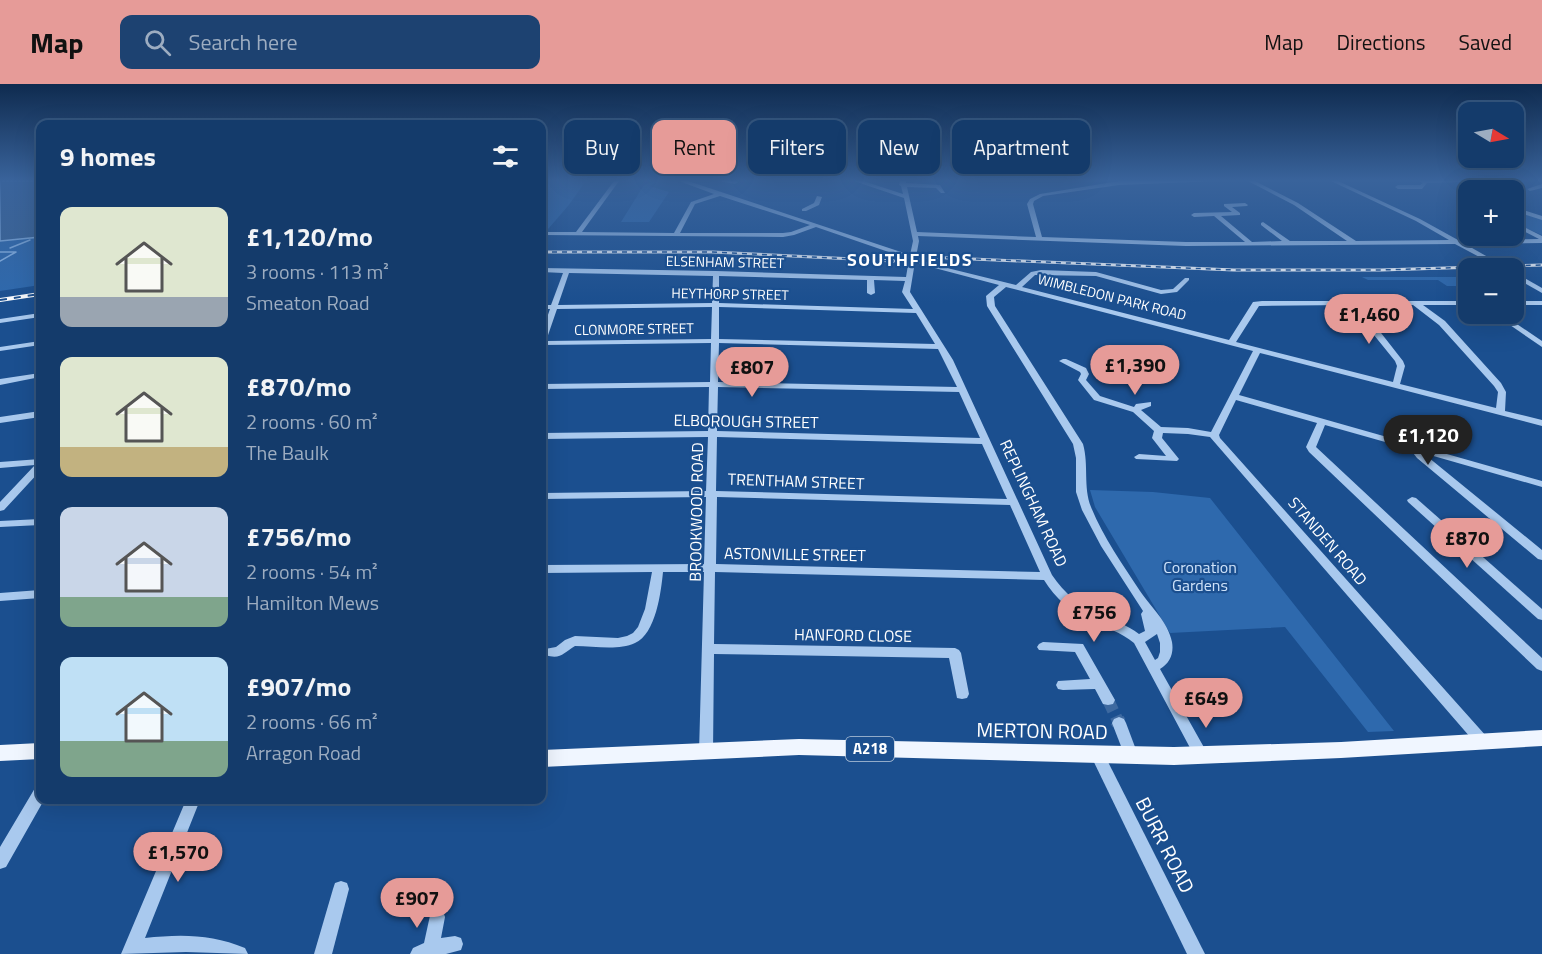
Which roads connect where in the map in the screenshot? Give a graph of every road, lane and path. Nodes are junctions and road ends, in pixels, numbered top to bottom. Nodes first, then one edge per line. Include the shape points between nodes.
1 (587, 222) edge
2 (683, 222) edge
3 (806, 222) edge
4 (911, 222) edge
5 (1035, 222) edge
6 (1224, 222) edge
7 (1323, 222) edge
8 (1421, 222) edge
9 (1263, 224) dead end
10 (816, 225) junction
11 (1524, 230) edge
12 (546, 234) edge
13 (578, 234) junction
14 (915, 234) junction
15 (676, 235) junction
16 (1040, 239) junction
17 (1458, 240) edge
18 (1524, 240) edge
19 (1542, 240) edge
20 (1458, 242) edge
21 (1250, 243) junction
22 (1289, 243) junction
23 (1355, 243) junction
24 (1468, 246) edge
25 (1487, 258) edge
26 (914, 259) junction
27 (546, 270) edge
28 (567, 270) junction
29 (716, 273) junction
30 (870, 278) junction
31 (908, 279) junction
32 (1174, 280) dead end
33 (1524, 280) edge
34 (1005, 284) junction
35 (1018, 287) junction
36 (1542, 291) edge
37 (871, 293) dead end
38 (1347, 303) junction
39 (1415, 303) junction
40 (1458, 303) edge
41 (1524, 303) edge
42 (1542, 303) edge
43 (716, 305) junction
44 (546, 307) edge
45 (554, 307) junction
46 (918, 311) junction
47 (36, 316) edge
48 (0, 321) edge
49 (1512, 324) edge
50 (546, 330) edge
51 (715, 341) junction
52 (546, 342) edge
53 (1232, 342) junction
54 (36, 344) edge
55 (1542, 345) edge
56 (942, 347) junction
57 (0, 349) edge
58 (1258, 349) junction
59 (1063, 361) dead end
60 (36, 376) edge
61 (0, 382) edge
62 (714, 384) junction
63 (1396, 385) junction
64 (546, 386) edge
65 (963, 390) junction
66 (1233, 396) junction
67 (1148, 404) dead end
68 (1136, 410) junction
69 (1500, 412) junction
70 (36, 415) edge
71 (0, 420) edge
72 (1322, 421) junction
73 (1542, 423) edge
74 (1160, 430) junction
75 (713, 434) junction
76 (1214, 435) junction
77 (546, 436) edge
78 (986, 441) junction
79 (1414, 448) junction
80 (1139, 458) dead end
81 (36, 464) edge
82 (0, 465) edge
83 (36, 468) edge
84 (1542, 484) edge
85 (712, 494) junction
86 (546, 496) edge
87 (1412, 500) dead end
88 (1013, 502) junction
89 (0, 508) edge
90 (36, 522) edge
91 (0, 524) edge
92 (1542, 556) edge
93 (710, 568) junction
94 (546, 569) edge
95 (658, 569) junction
96 (1047, 576) junction
97 (36, 594) edge
98 (0, 597) edge
99 (1145, 608) junction
100 (1542, 616) edge
101 (1138, 640) junction
102 (1043, 647) dead end
103 (708, 649) junction
104 (549, 652) dead end
105 (1154, 666) junction
106 (1542, 666) edge
107 (1098, 684) junction
108 (1062, 685) dead end
109 (962, 694) dead end
110 (1108, 700) tunnel mouth
111 (1119, 723) tunnel mouth
112 (1542, 738) edge
113 (1482, 741) junction
114 (36, 751) edge
115 (706, 752) junction
116 (0, 753) edge
117 (1097, 754) junction
118 (1131, 755) junction
119 (1201, 755) junction
120 (546, 759) edge
121 (36, 800) edge
122 (191, 804) edge
123 (0, 862) edge
124 (341, 889) dead end
125 (437, 917) dead end
126 (455, 944) dead end
127 (131, 951) edge
128 (425, 951) edge
129 (239, 954) edge
130 (323, 954) edge
131 (1196, 954) edge

1 - 13 street
2 - 15 street
3 - 10 street, WIMBLEDON PARK ROAD
4 - 14 street
5 - 16 street
6 - 21 street
7 - 23 street
8 - 17 street
9 - 22 street
10 - 15 street via 788,235
10 - 26 street, WIMBLEDON PARK ROAD
11 - 19 street
12 - 13 street
13 - 15 street
14 - 16 street
14 - 26 street
16 - 21 street
18 - 19 street
20 - 23 street
21 - 22 street
22 - 23 street
24 - 25 street
26 - 31 street
26 - 34 street, WIMBLEDON PARK ROAD
27 - 28 street, ELSENHAM STREET
28 - 29 street, ELSENHAM STREET
28 - 45 street
29 - 30 street, ELSENHAM STREET
29 - 43 street, BROOKWOOD ROAD
30 - 31 street, ELSENHAM STREET
30 - 37 street
31 - 46 street, REPLINGHAM ROAD via 906,292
32 - 35 street via 1185,280 1175,291 1161,292 1096,274 1041,272 1033,273
33 - 36 street
34 - 35 street, WIMBLEDON PARK ROAD
34 - 99 street via 990,296 991,306 1078,444 1083,456 1080,484 1087,510
35 - 53 street, WIMBLEDON PARK ROAD
38 - 39 street
38 - 53 street via 1256,304
38 - 63 street via 1364,317 1399,361
39 - 40 street
39 - 69 street via 1442,324 1498,385 1502,392
41 - 42 street
43 - 45 street, HEYTHORP STREET
43 - 46 street, HEYTHORP STREET
43 - 51 street, BROOKWOOD ROAD
44 - 45 street, HEYTHORP STREET
45 - 50 street
46 - 56 street, REPLINGHAM ROAD
47 - 48 street
49 - 55 street
51 - 52 street, CLONMORE STREET
51 - 56 street, CLONMORE STREET
51 - 62 street, BROOKWOOD ROAD
53 - 58 street, WIMBLEDON PARK ROAD
54 - 57 street
56 - 65 street, REPLINGHAM ROAD
58 - 63 street, WIMBLEDON PARK ROAD
58 - 66 street
59 - 68 street via 1083,370 1082,380 1097,398
60 - 61 street
62 - 64 street
62 - 65 street
62 - 75 street, BROOKWOOD ROAD
63 - 69 street, WIMBLEDON PARK ROAD
65 - 78 street, REPLINGHAM ROAD
66 - 72 street
66 - 76 street
67 - 68 street
68 - 74 street
69 - 73 street, WIMBLEDON PARK ROAD
70 - 71 street
72 - 79 street
72 - 106 street via 1312,450
74 - 76 street
74 - 80 street via 1157,438 1174,459
75 - 77 street, ELBOROUGH STREET
75 - 78 street, ELBOROUGH STREET
75 - 85 street, BROOKWOOD ROAD
76 - 113 street, STANDEN ROAD
78 - 88 street, REPLINGHAM ROAD
79 - 84 street
79 - 92 street
81 - 82 street
83 - 89 street
85 - 86 street, TRENTHAM STREET
85 - 88 street, TRENTHAM STREET
85 - 93 street, BROOKWOOD ROAD
87 - 100 street
88 - 96 street, REPLINGHAM ROAD
90 - 91 street
93 - 95 street, ASTONVILLE STREET
93 - 96 street, ASTONVILLE STREET
93 - 103 street, BROOKWOOD ROAD
94 - 95 street, ASTONVILLE STREET
95 - 104 street via 645,628 638,636 627,641 575,641 559,652
96 - 101 street, REPLINGHAM ROAD via 1076,607 1124,629
97 - 98 street
99 - 101 street via 1152,633
99 - 105 street via 1167,645 1163,661
101 - 105 street, REPLINGHAM ROAD
102 - 107 street via 1079,647
103 - 109 street, HANFORD CLOSE via 955,653
103 - 115 street, BROOKWOOD ROAD
105 - 119 street, REPLINGHAM ROAD
107 - 108 street
107 - 110 street
111 - 118 street
112 - 113 main road, MERTON ROAD / A218
113 - 119 main road, MERTON ROAD / A218
114 - 116 main road
115 - 117 main road, MERTON ROAD / A218 via 798,747
115 - 120 main road, MERTON ROAD / A218
117 - 118 main road, MERTON ROAD / A218
117 - 131 street, BURR ROAD
118 - 119 main road, MERTON ROAD / A218
121 - 123 street
122 - 127 street
124 - 130 street
125 - 128 street
126 - 128 street
127 - 129 street via 180,942 204,943

